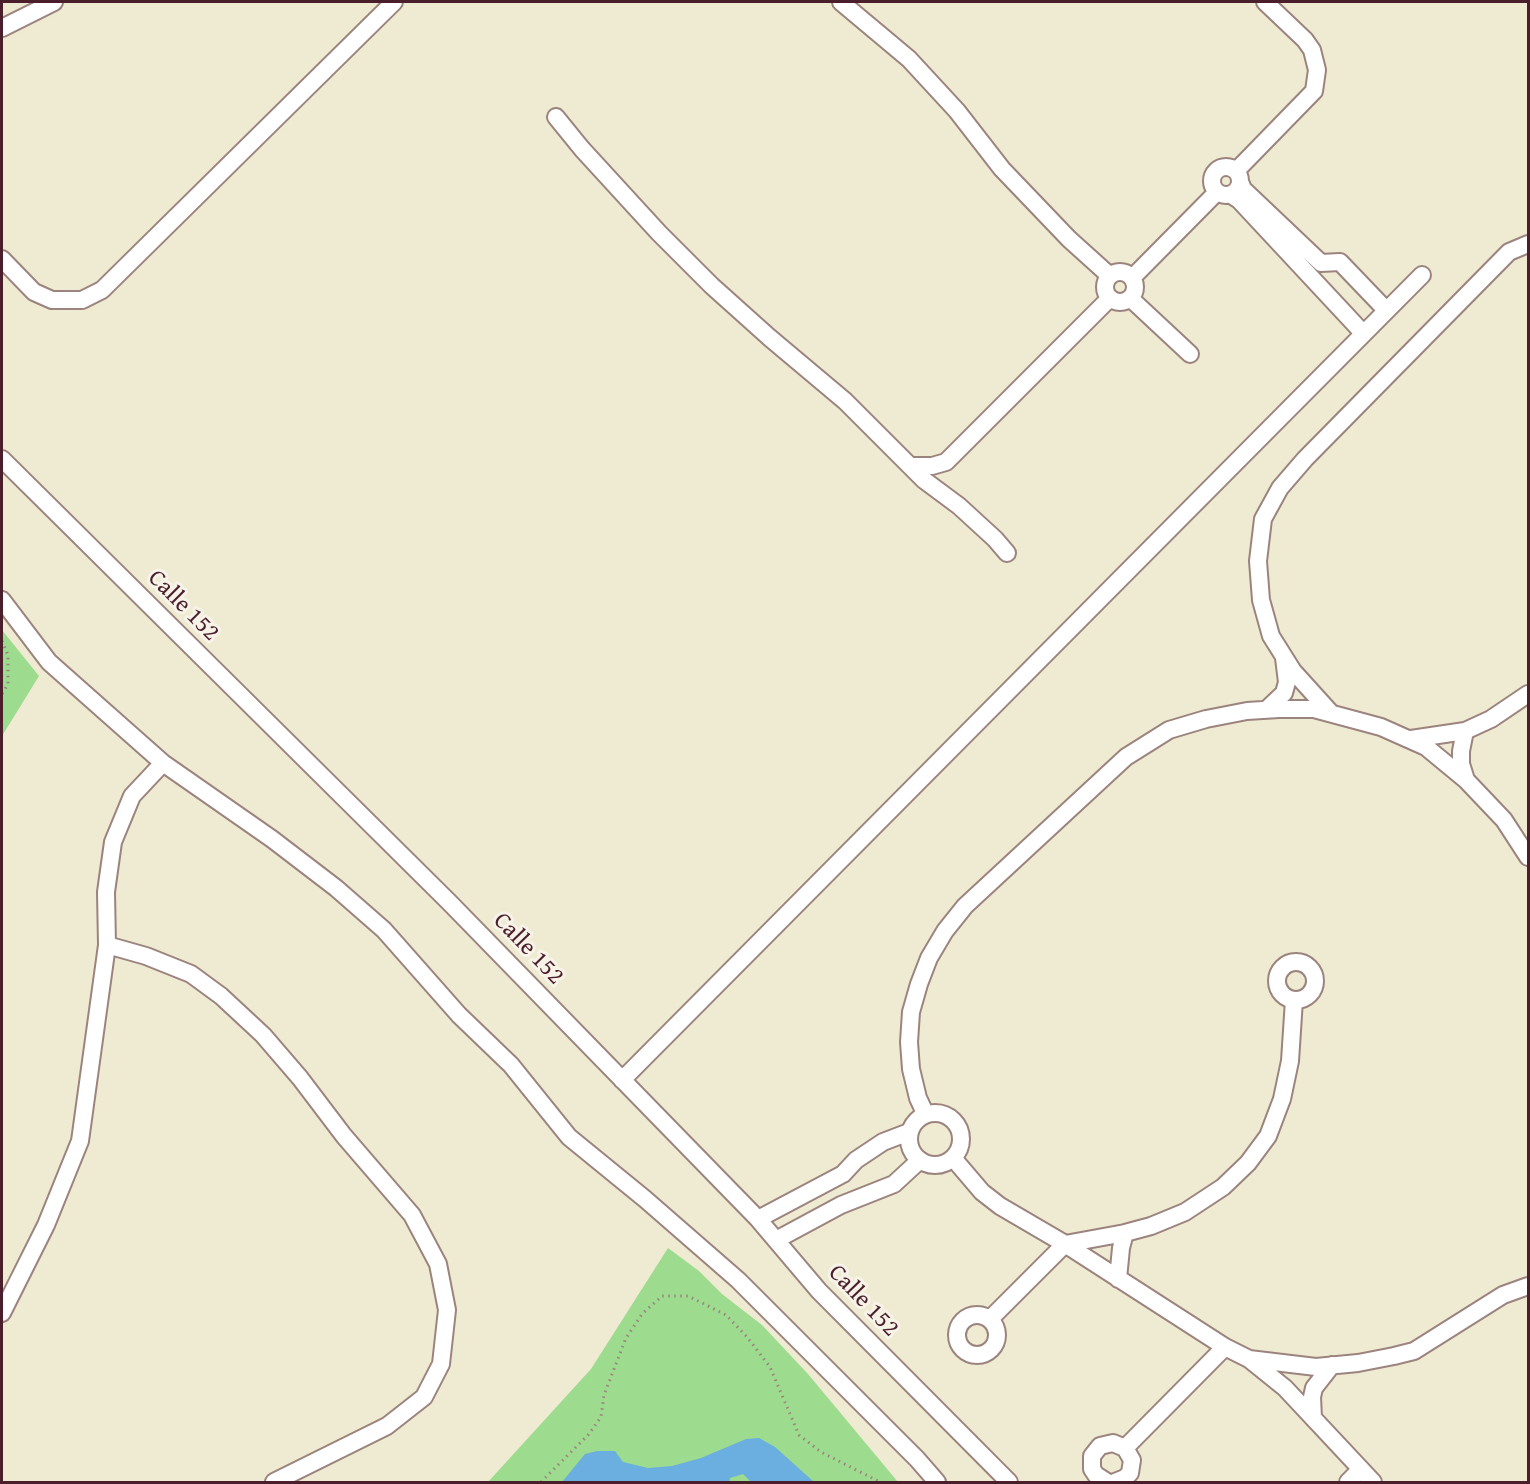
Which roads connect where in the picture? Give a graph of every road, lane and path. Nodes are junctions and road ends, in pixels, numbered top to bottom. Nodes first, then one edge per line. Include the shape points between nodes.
1 (54, 2) edge
2 (394, 2) edge
3 (841, 2) edge
4 (1265, 2) edge
5 (2, 28) edge
6 (556, 117) dead end
7 (1231, 185) junction
8 (1528, 231) edge
9 (1528, 242) edge
10 (2, 259) edge
11 (1422, 275) dead end
12 (1110, 276) junction
13 (1132, 278) junction
14 (1110, 298) junction
15 (1130, 298) junction
16 (1386, 310) junction
17 (1363, 333) junction
18 (1190, 354) dead end
19 (2, 459) edge
20 (946, 462) junction
21 (910, 466) junction
22 (947, 497) junction
23 (1007, 553) dead end
24 (2, 600) edge
25 (2, 640) edge
26 (1284, 657) junction
27 (2, 694) edge
28 (1528, 694) edge
29 (1267, 710) junction
30 (1331, 713) junction
31 (1465, 731) junction
32 (1408, 739) junction
33 (163, 763) junction
34 (1466, 780) junction
35 (1528, 857) edge
36 (107, 945) junction
37 (1294, 1000) dead end
38 (622, 1080) junction
39 (925, 1113) junction
40 (909, 1132) junction
41 (953, 1158) junction
42 (920, 1160) junction
43 (758, 1219) junction
44 (1125, 1233) junction
45 (776, 1240) junction
46 (1065, 1244) junction
47 (1118, 1279) junction
48 (1528, 1286) edge
49 (2, 1313) edge
50 (990, 1319) dead end
51 (1225, 1347) junction
52 (1249, 1359) junction
53 (1332, 1365) junction
54 (1313, 1418) junction
55 (1125, 1448) junction
56 (1361, 1469) junction
57 (274, 1482) edge
58 (541, 1482) edge
59 (880, 1482) edge
60 (938, 1482) edge
61 (1009, 1482) edge
62 (1107, 1482) edge
63 (1115, 1482) edge
64 (1348, 1482) edge
65 (1373, 1482) edge

1 - 5 street
2 - 10 street via 102,291 82,300 52,300 34,292
3 - 12 street via 909,59 957,111 1002,169
4 - 7 street via 1312,50 1317,70 1314,91
6 - 21 street via 659,233 770,338 845,401
7 - 13 street
7 - 16 street via 1243,189 1321,263 1340,262
7 - 17 street via 1239,200
8 - 9 street
9 - 26 street via 1509,252 1280,488 1263,519 1258,561 1261,600 1270,636
11 - 16 street
12 - 13 street via 1117,272
12 - 14 street via 1105,287
13 - 15 street via 1135,285
14 - 15 street via 1123,302
14 - 20 street
15 - 18 street
16 - 17 street
17 - 38 street
19 - 38 street, Calle 152 via 449,902
20 - 21 street
20 - 22 street
21 - 22 street
22 - 23 street
24 - 33 street via 49,662
25 - 27 path via 8,655 8,684
26 - 29 street via 1284,693
26 - 30 street
28 - 31 street
29 - 30 street
29 - 39 street via 1206,719 1169,730 1126,757 965,906 929,958 911,1012 910,1069
30 - 32 street
31 - 32 street
31 - 34 street via 1461,764
32 - 34 street via 1426,747
33 - 36 street via 132,796 113,842 106,892
33 - 60 street via 281,846 384,930 459,1015 511,1065 569,1137 738,1280
34 - 35 street via 1504,820
36 - 49 street via 80,1142 46,1225
36 - 57 street via 191,974 263,1035 412,1215 438,1264 447,1310 441,1364 424,1397 387,1426
37 - 44 street via 1290,1061 1282,1099 1268,1136 1223,1187 1185,1212
38 - 43 street, Calle 152
39 - 40 street
39 - 41 street via 945,1114 958,1126 961,1143
40 - 42 street via 910,1148
40 - 43 street via 877,1145 843,1174
41 - 42 street via 937,1165
41 - 46 street via 991,1199
42 - 45 street via 894,1184 841,1205
43 - 45 street, Calle 152
44 - 46 street
44 - 47 street
45 - 61 street, Calle 152 via 819,1291
46 - 47 street
46 - 50 street
47 - 51 street
48 - 53 street via 1503,1295 1414,1351
51 - 52 street
51 - 55 street
52 - 53 street via 1316,1367
52 - 54 street via 1285,1388
53 - 54 street via 1314,1388
54 - 56 street
55 - 62 street via 1107,1443 1092,1456 1092,1469
55 - 63 street via 1132,1466 1125,1478
56 - 64 street
56 - 65 street
58 - 59 path via 601,1417 615,1365 642,1314 662,1296 688,1296 726,1316 747,1337 770,1367 799,1435 822,1452

